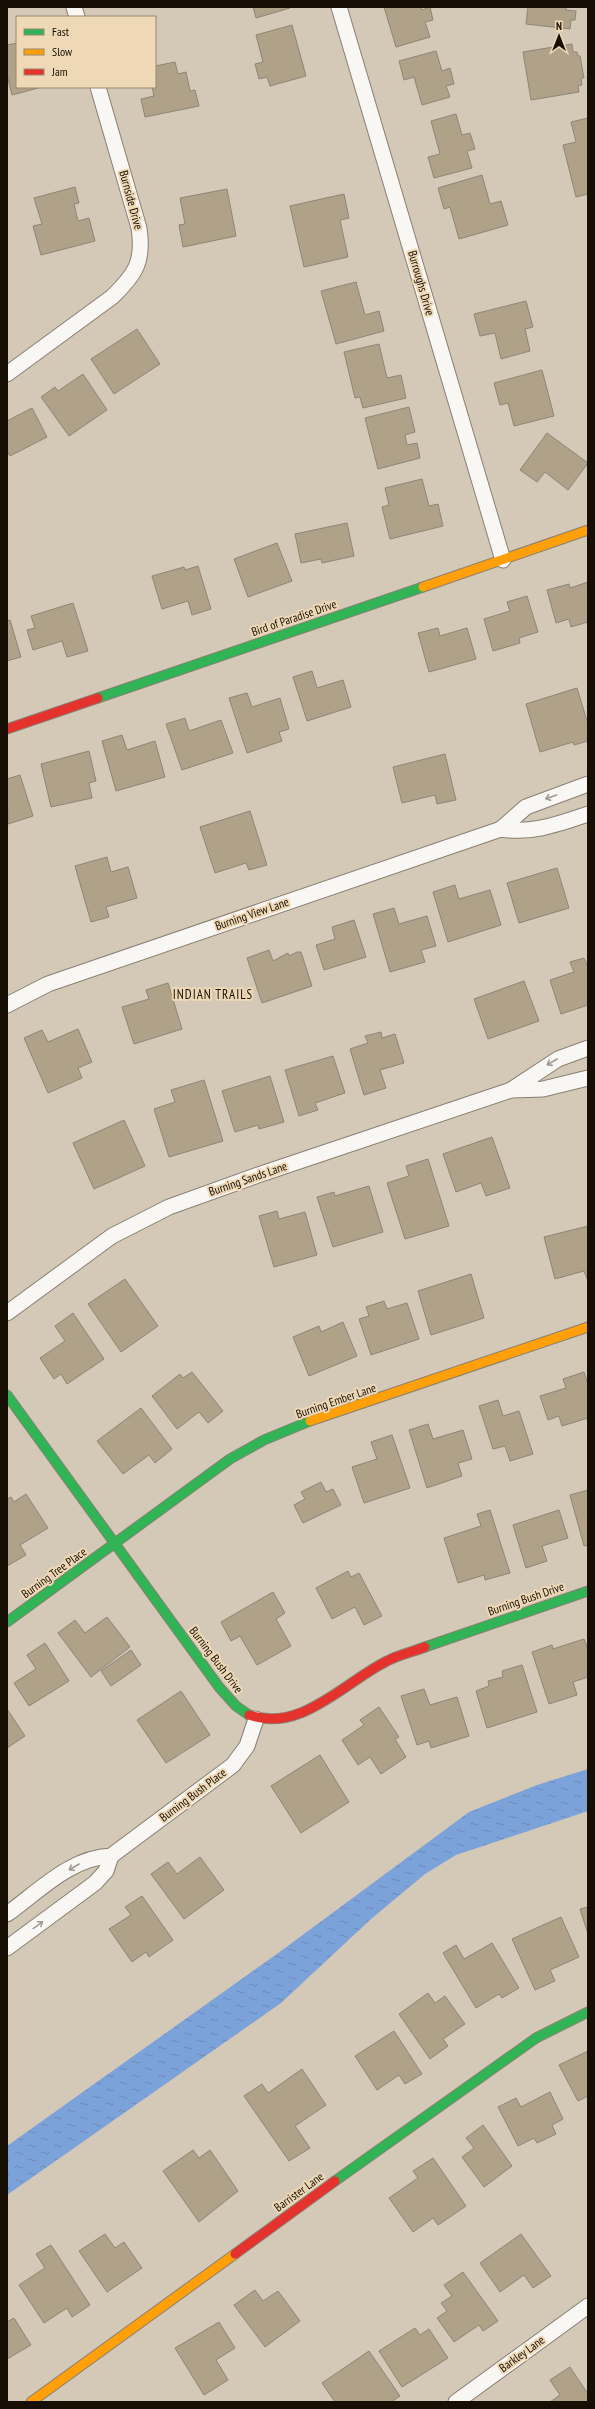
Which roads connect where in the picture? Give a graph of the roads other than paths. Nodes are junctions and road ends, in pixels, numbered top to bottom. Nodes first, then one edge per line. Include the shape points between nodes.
1 (339, 7) edge
2 (98, 88) edge
3 (7, 374) edge
4 (588, 530) edge
5 (503, 560) junction
6 (7, 729) edge
7 (588, 784) edge
8 (588, 814) edge
9 (500, 829) junction
10 (7, 1004) edge
11 (588, 1048) edge
12 (588, 1078) edge
13 (511, 1090) junction
14 (7, 1313) edge
15 (588, 1327) edge
16 (7, 1395) edge
17 (115, 1544) junction
18 (588, 1591) edge
19 (7, 1622) edge
20 (256, 1719) junction
21 (111, 1856) junction
22 (7, 1914) edge
23 (7, 1948) edge
24 (588, 2012) edge
25 (588, 2306) edge
26 (31, 2402) edge
27 (456, 2402) edge

1 - 5 street, Burroughs Drive
2 - 3 street, Burnside Drive via 137,219 140,259 131,277 112,297
4 - 5 street, Bird of Paradise Drive
5 - 6 street, Bird of Paradise Drive
7 -> 9 street, Burning View Lane via 526,807
8 - 9 street, Burning View Lane via 537,830
9 - 10 street, Burning View Lane via 48,984
11 -> 13 street, Burning Sands Lane via 558,1059
12 - 13 street, Burning Sands Lane via 543,1089
13 - 14 street, Burning Sands Lane via 169,1207 112,1236
15 - 17 street, Burning Ember Lane via 270,1437 230,1459
16 - 17 street, Burning Bush Drive
17 - 19 street, Burning Tree Place
17 - 20 street, Burning Bush Drive via 220,1687 236,1706
18 - 20 street, Burning Bush Drive via 388,1660 293,1717 274,1721
20 - 21 street, Burning Bush Place via 247,1746 233,1765
21 -> 22 street, Burning Bush Place via 92,1859 73,1867
23 -> 21 street via 99,1880 106,1871
24 - 26 street, Barrister Lane via 536,2038 484,2073
25 - 27 street, Barkley Lane

